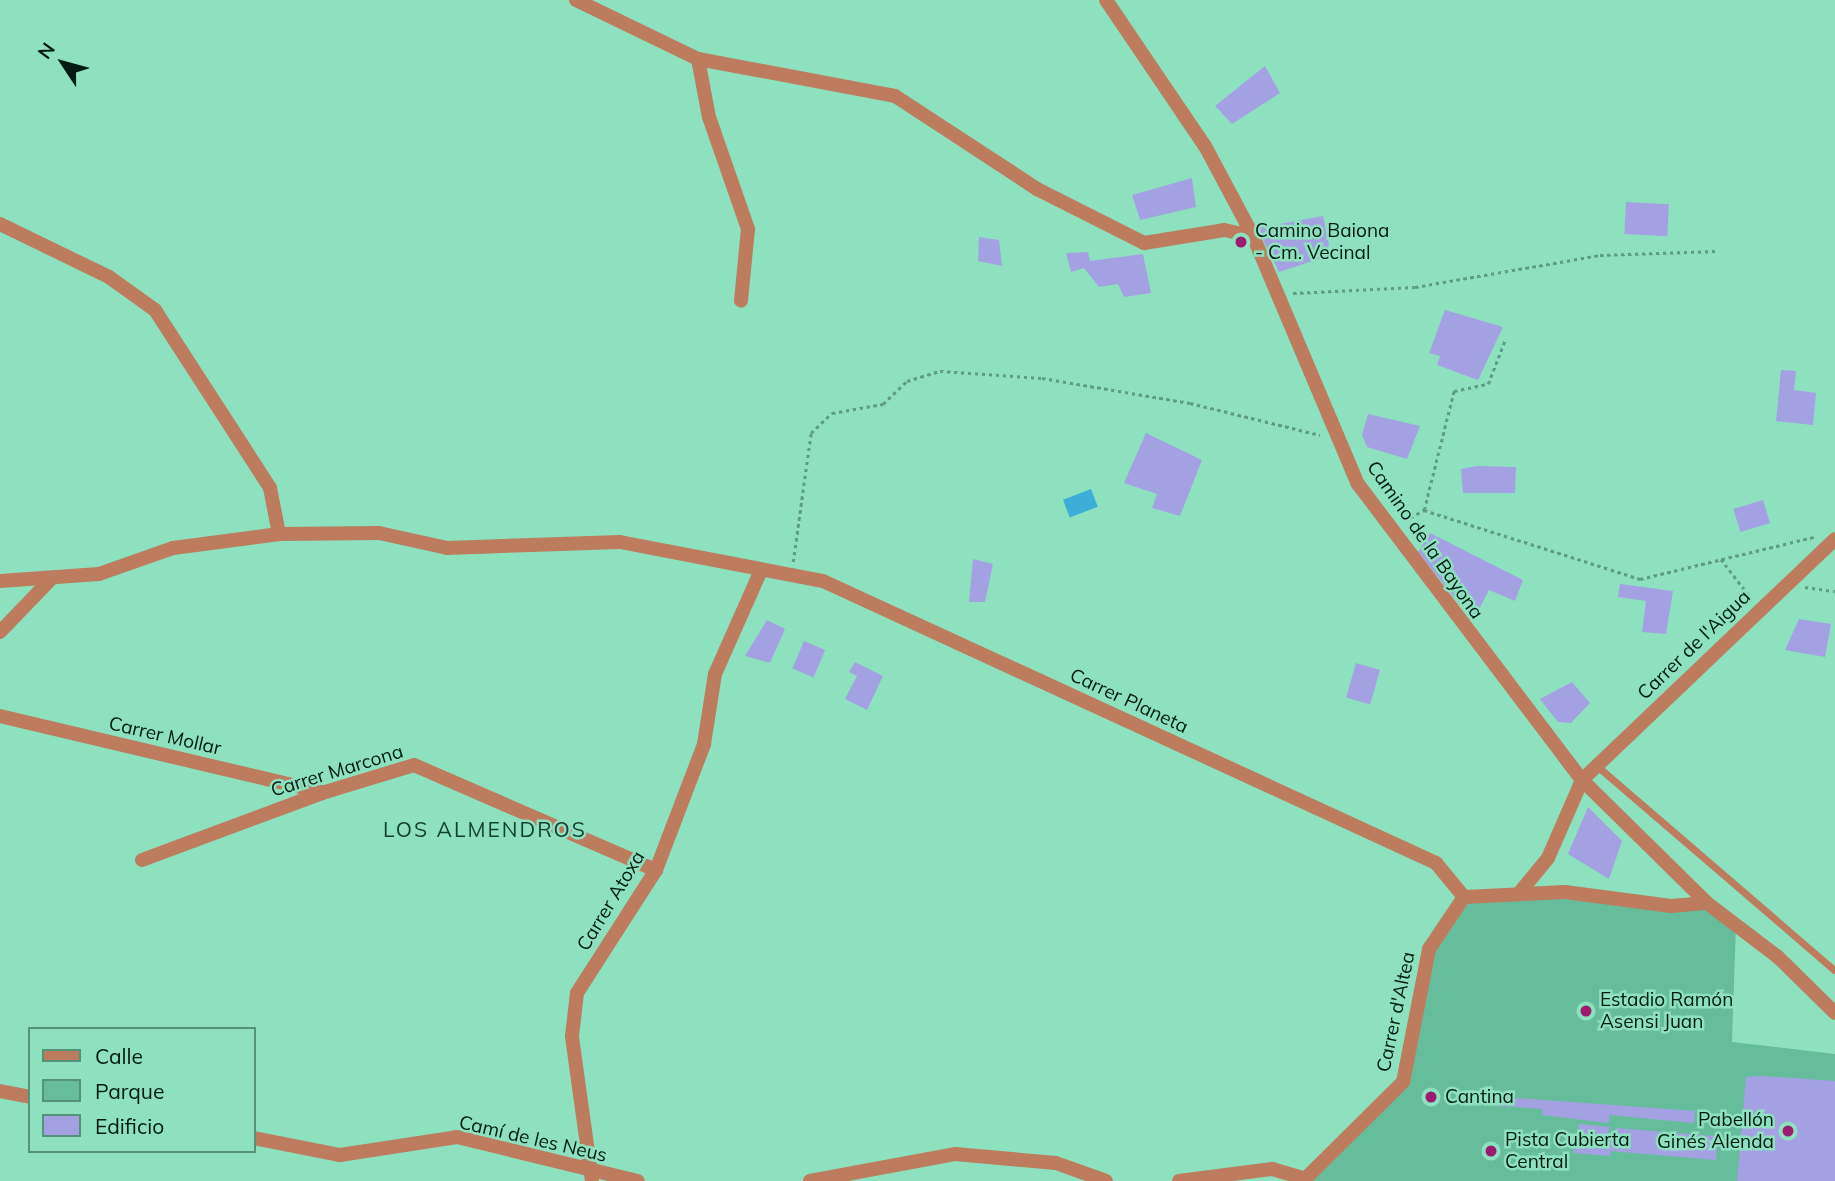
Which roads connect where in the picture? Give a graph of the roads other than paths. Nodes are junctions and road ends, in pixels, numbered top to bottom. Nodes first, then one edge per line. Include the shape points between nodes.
1 (576, 0) edge
2 (1106, 0) edge
3 (698, 59) junction
4 (0, 224) edge
5 (1253, 236) junction
6 (740, 301) dead end
7 (279, 534) junction
8 (1829, 537) edge
9 (761, 570) junction
10 (51, 579) junction
11 (0, 581) edge
12 (0, 632) edge
13 (0, 716) edge
14 (1597, 766) junction
15 (1582, 780) junction
16 (322, 793) junction
17 (142, 860) dead end
18 (656, 870) junction
19 (1521, 891) junction
20 (1464, 897) junction
21 (1707, 903) junction
22 (1834, 970) edge
23 (1835, 1013) edge
24 (0, 1091) edge
25 (28, 1097) edge
26 (256, 1138) edge
27 (591, 1177) edge
28 (858, 1178) edge
29 (1304, 1180) edge
30 (638, 1181) edge
31 (810, 1181) edge
32 (1107, 1181) edge
33 (1179, 1181) edge

1 - 3 street
2 - 5 street, Camino de la Bayona via 1205,146
3 - 5 street via 895,96 1037,189 1144,243 1224,230
3 - 6 street via 709,117 748,229
4 - 7 street via 109,277 155,310 270,488
5 - 15 street, Camino de la Bayona via 1358,484
7 - 9 street, Carrer Planeta via 379,533 447,548 620,542
7 - 10 street, Carrer Planeta via 173,548 99,574
8 - 14 street, Carrer de l'Aigua
9 - 18 street, Carrer Atoxa via 731,628 715,674 704,744
9 - 20 street, Carrer Planeta via 823,581 1436,863
10 - 11 street, Carrer Planeta
10 - 12 street
13 - 16 street, Carrer Mollar
14 - 15 street, Carrer de l'Aigua
14 - 22 lane
15 - 19 street via 1548,858
15 - 21 street, Camino de la Bayona
16 - 17 street, Carrer Marcona
16 - 18 street, Carrer Marcona via 414,765
18 - 27 street, Carrer Atoxa via 578,993 572,1036
19 - 20 street
19 - 21 street via 1671,906
20 - 29 street, Carrer d'Altea via 1429,949 1403,1082
21 - 23 street, Camino de la Bayona via 1778,957
24 - 25 street
26 - 27 street, Camí de les Neus via 340,1155 457,1137
27 - 30 street, Camí de les Neus
28 - 31 street
28 - 32 street via 955,1154 1056,1163
29 - 33 street via 1272,1169

